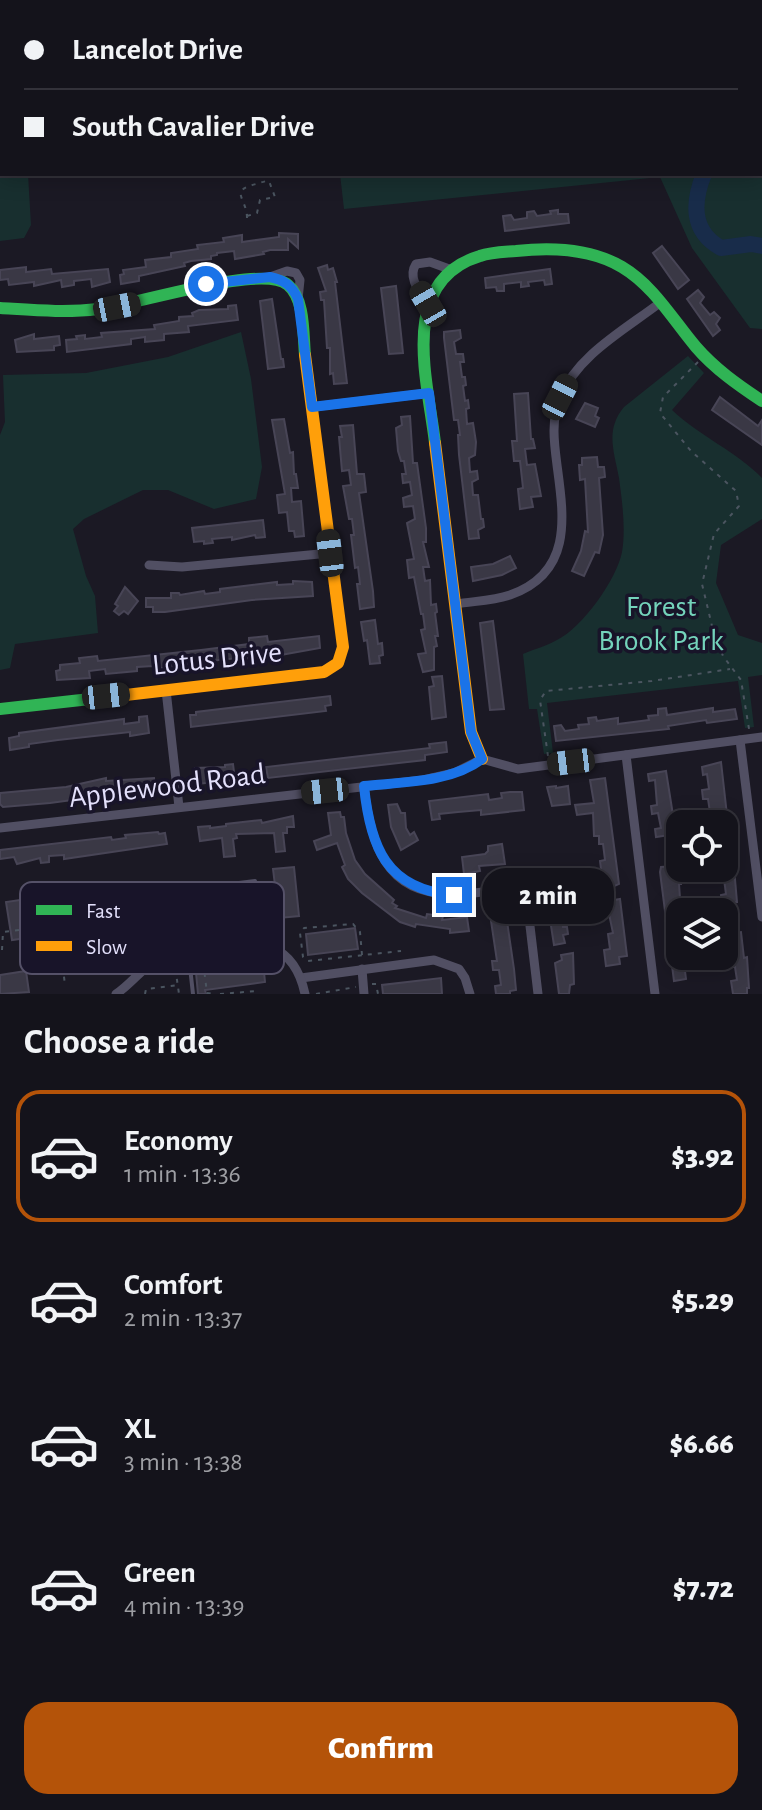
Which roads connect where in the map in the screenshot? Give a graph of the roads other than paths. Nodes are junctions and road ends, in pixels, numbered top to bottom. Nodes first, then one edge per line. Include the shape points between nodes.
1 (452, 270) junction
2 (661, 302) junction
3 (428, 304) junction
4 (0, 308) edge
5 (429, 393) junction
6 (762, 401) edge
7 (312, 407) junction
8 (330, 553) junction
9 (149, 565) dead end
10 (456, 604) junction
11 (166, 690) junction
12 (0, 709) edge
13 (762, 737) edge
14 (740, 740) junction
15 (626, 755) junction
16 (482, 759) junction
17 (364, 786) junction
18 (179, 807) junction
19 (0, 828) edge
20 (762, 917) edge
21 (284, 955) edge
22 (362, 969) junction
23 (140, 974) edge
24 (191, 974) edge
25 (301, 978) junction
26 (363, 989) edge
27 (116, 994) edge
28 (193, 994) edge
29 (305, 994) edge
30 (470, 994) edge
31 (538, 994) edge
32 (655, 994) edge

1 - 2 street via 485,254 566,248 609,260 637,277
1 - 3 street
1 - 3 street via 421,262 413,269 412,278
2 - 6 street via 713,365
2 - 10 street via 588,359 560,397 554,438 563,529 550,566 530,586 509,596
3 - 5 street via 422,335
4 - 7 street via 108,308 206,284 292,279
5 - 7 street
5 - 10 street
7 - 8 street
8 - 9 street via 182,567
8 - 11 street, Lotus Drive via 343,647 332,669
10 - 16 street via 471,732
11 - 12 street, Lotus Drive
11 - 18 street
13 - 14 street
14 - 15 street
14 - 20 street
15 - 16 street via 518,769
15 - 32 street
16 - 17 street, Applewood Road via 438,777
17 - 18 street, Applewood Road
17 - 31 street via 373,841 400,877 441,894 520,892 527,902
18 - 19 street, Applewood Road
21 - 25 street
22 - 25 street
22 - 26 street
22 - 30 street via 444,962 459,969
23 - 27 street
24 - 28 lane
25 - 29 street

